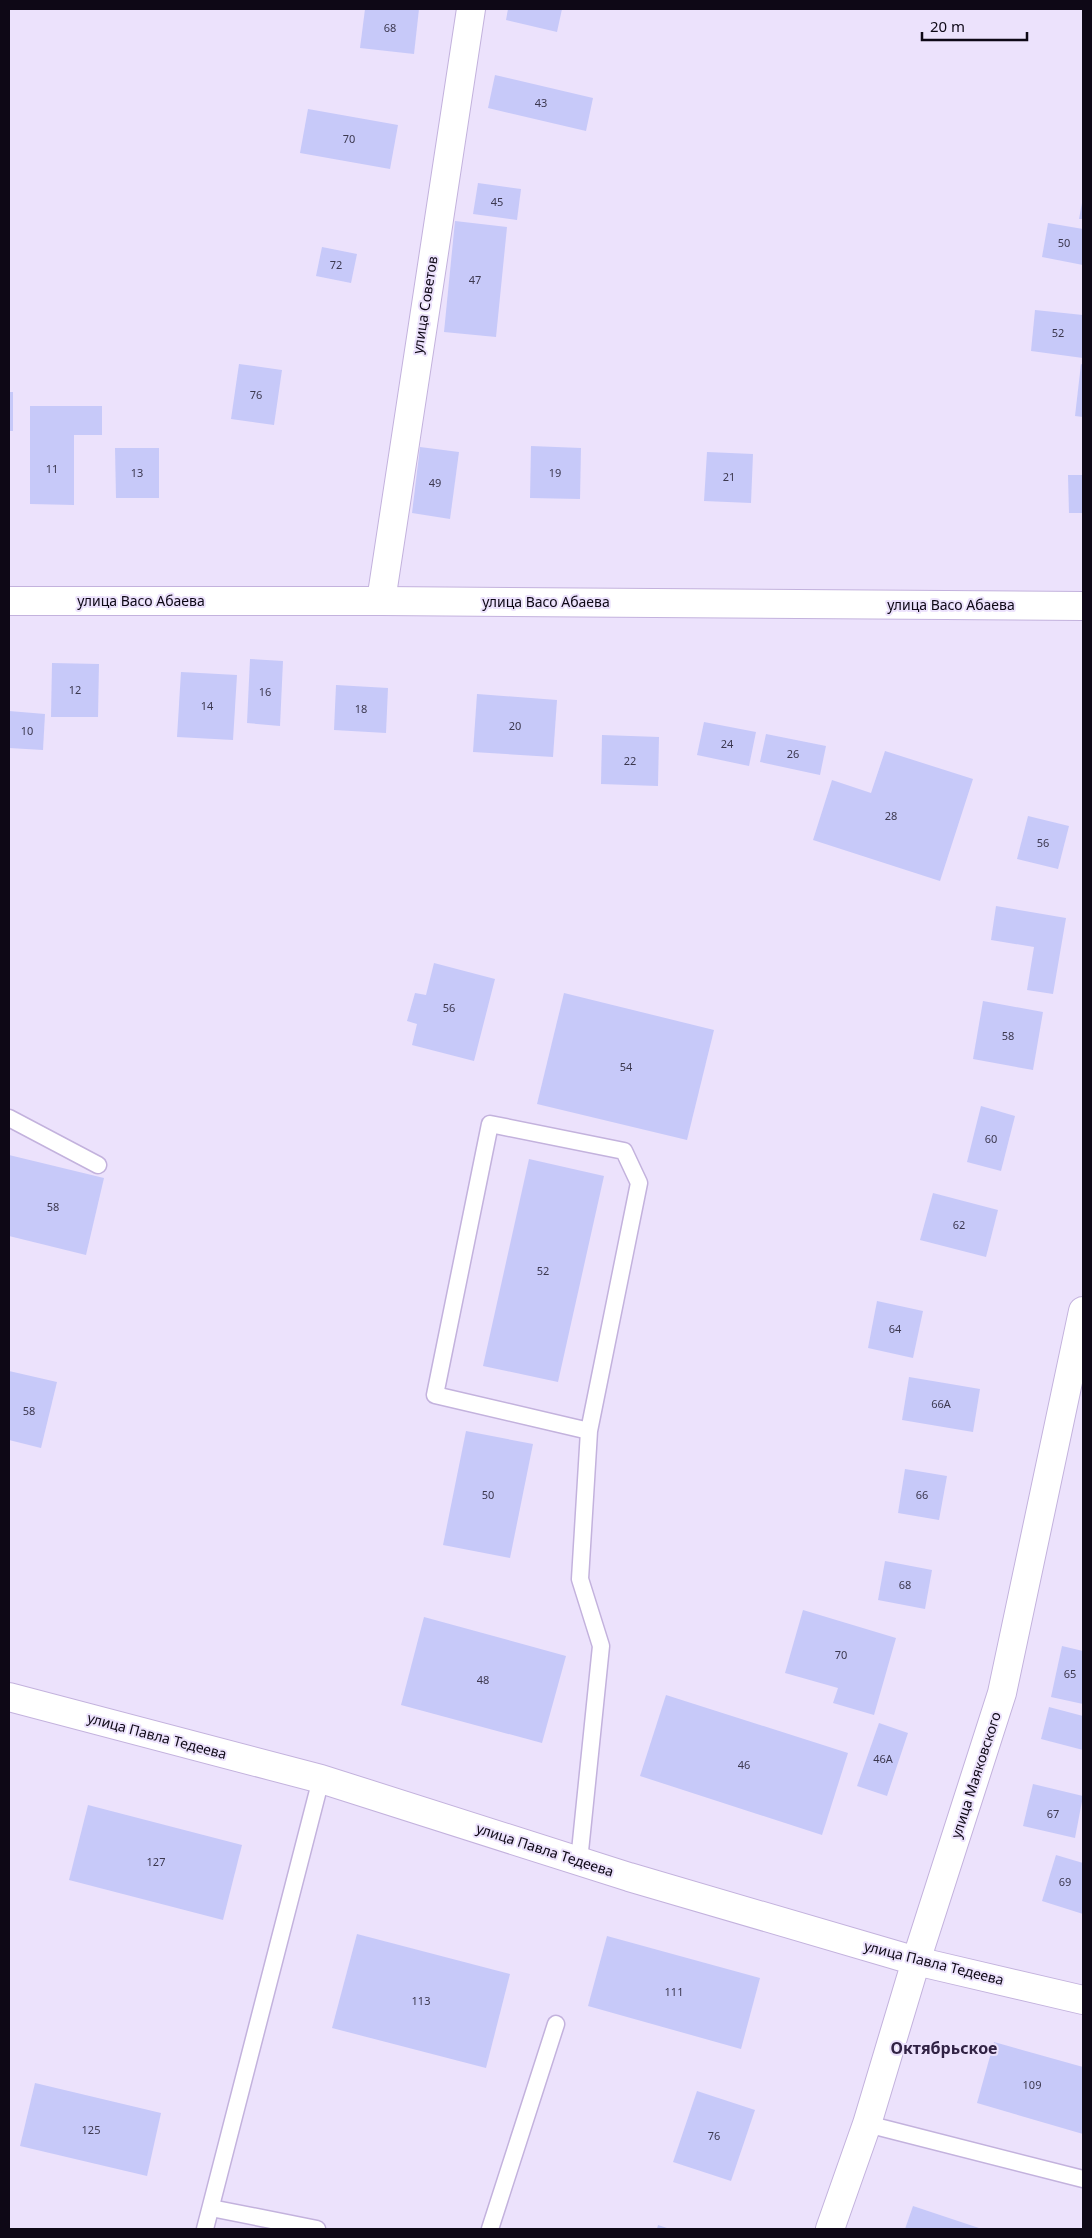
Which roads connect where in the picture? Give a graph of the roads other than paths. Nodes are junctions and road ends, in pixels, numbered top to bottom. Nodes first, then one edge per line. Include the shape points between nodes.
1 (471, 9) edge
2 (9, 601) edge
3 (381, 601) junction
4 (1083, 606) edge
5 (9, 1118) edge
6 (98, 1165) dead end
7 (1083, 1311) edge
8 (589, 1431) junction
9 (9, 1697) edge
10 (321, 1779) junction
11 (580, 1861) junction
12 (916, 1961) junction
13 (1083, 2000) edge
14 (556, 2024) dead end
15 (866, 2124) junction
16 (1083, 2179) edge
17 (211, 2208) junction
18 (205, 2229) edge
19 (317, 2229) edge
20 (490, 2229) edge
21 (830, 2229) edge

1 - 3 main road, улица Советов
2 - 3 main road, улица Васо Абаева
3 - 4 main road, улица Васо Абаева
5 - 6 lane
7 - 12 main road, улица Маяковского via 1002,1694
8 - 8 lane via 639,1184 624,1151 490,1124 435,1395
8 - 11 lane via 580,1579 600,1646
9 - 10 main road, улица Павла Тедеева
10 - 11 main road, улица Павла Тедеева
10 - 17 lane
11 - 12 main road, улица Павла Тедеева
12 - 13 main road, улица Павла Тедеева
12 - 15 main road, улица Маяковского
14 - 20 lane
15 - 16 lane
15 - 21 main road, улица Маяковского
17 - 18 lane
17 - 19 lane

